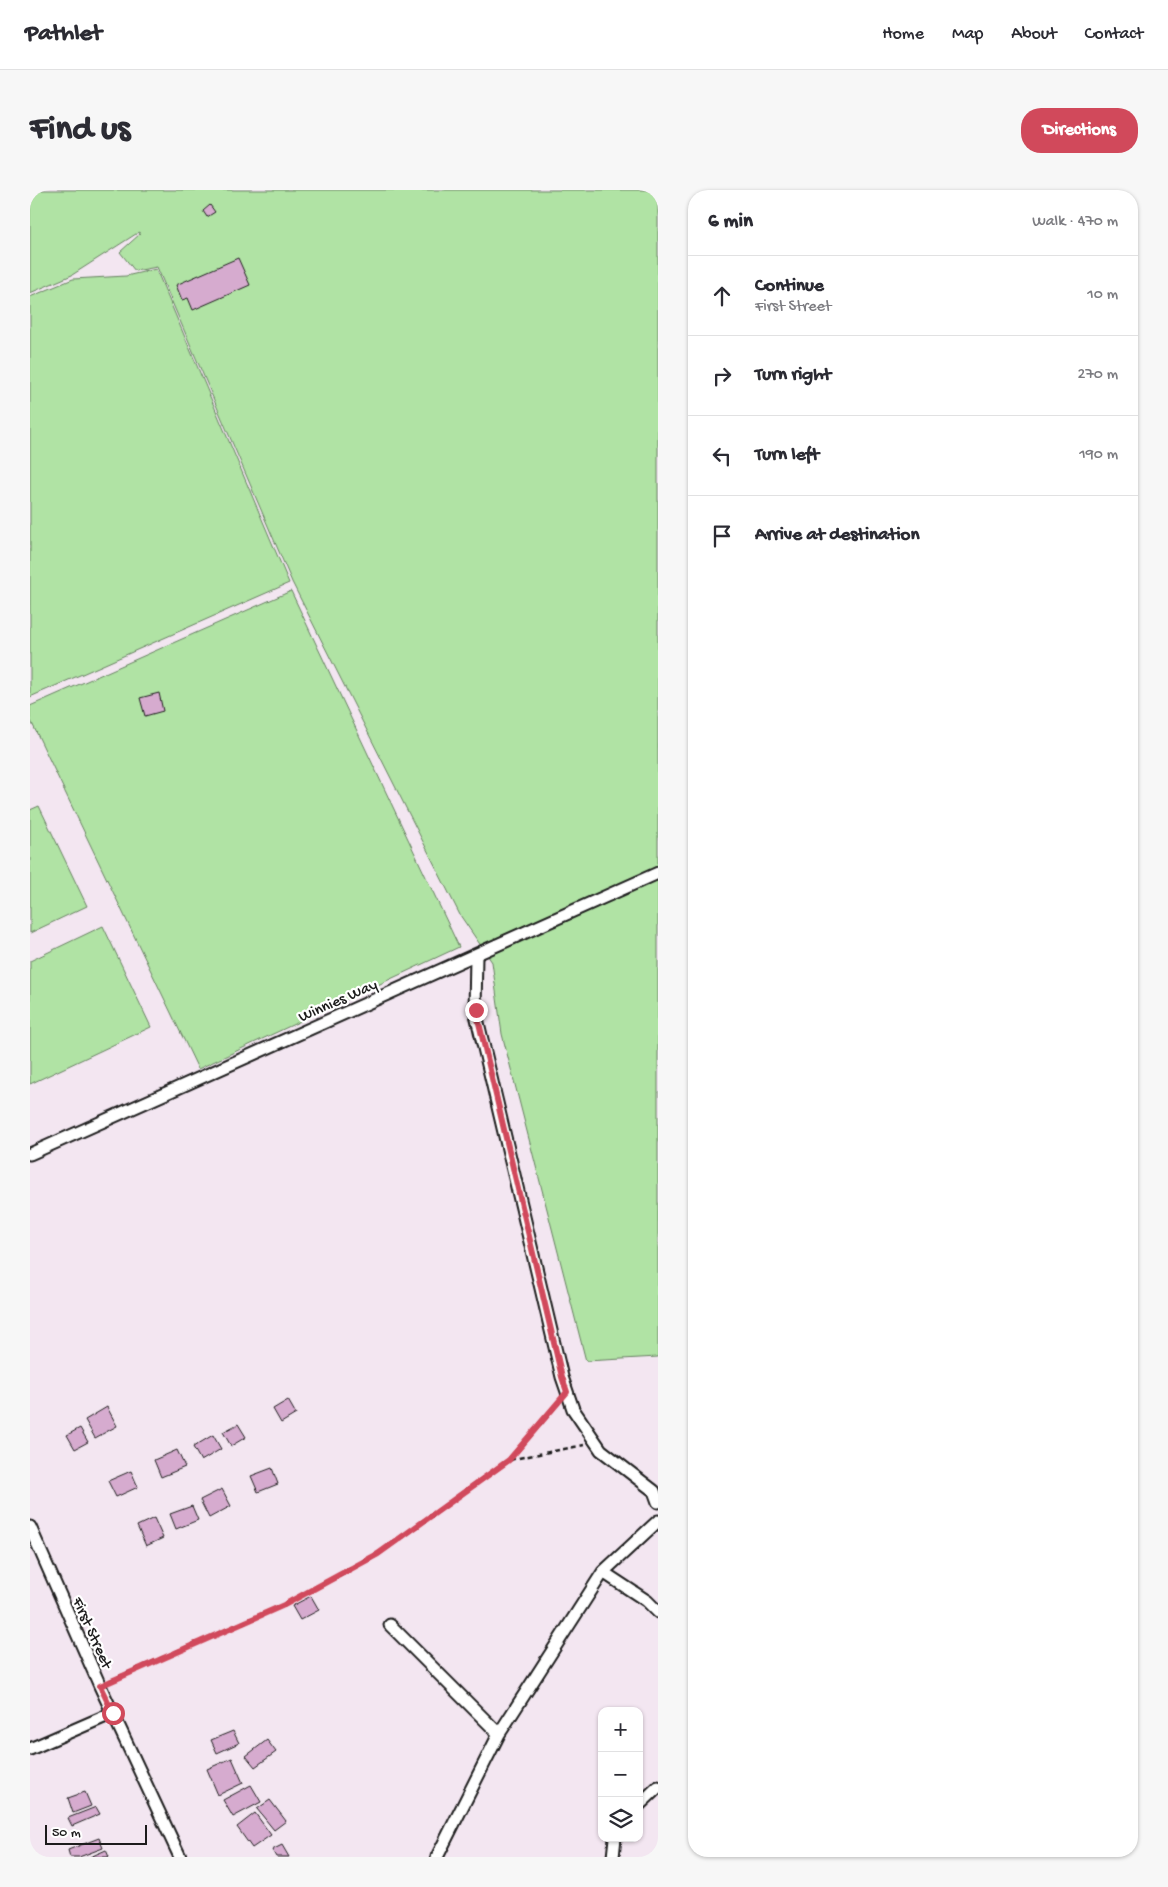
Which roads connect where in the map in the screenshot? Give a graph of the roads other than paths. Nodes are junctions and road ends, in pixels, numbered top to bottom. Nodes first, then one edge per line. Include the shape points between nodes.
1 (658, 873) edge
2 (476, 955) junction
3 (30, 1154) edge
4 (658, 1502) edge
5 (658, 1521) edge
6 (30, 1527) edge
7 (603, 1572) junction
8 (658, 1612) edge
9 (390, 1625) dead end
10 (113, 1713) junction
11 (499, 1734) junction
12 (30, 1749) edge
13 (658, 1787) edge
14 (643, 1802) edge
15 (615, 1842) edge
16 (180, 1857) edge
17 (437, 1857) edge
18 (613, 1857) edge

1 - 2 street, Winnies Way
2 - 3 street, Winnies Way
2 - 4 street via 476,1010 562,1377 573,1409 600,1450 654,1491
5 - 7 street
6 - 10 street, First Street
7 - 8 street
7 - 11 street
9 - 11 street
10 - 12 street
10 - 16 street, First Street
11 - 17 street
13 - 14 street
15 - 18 street

